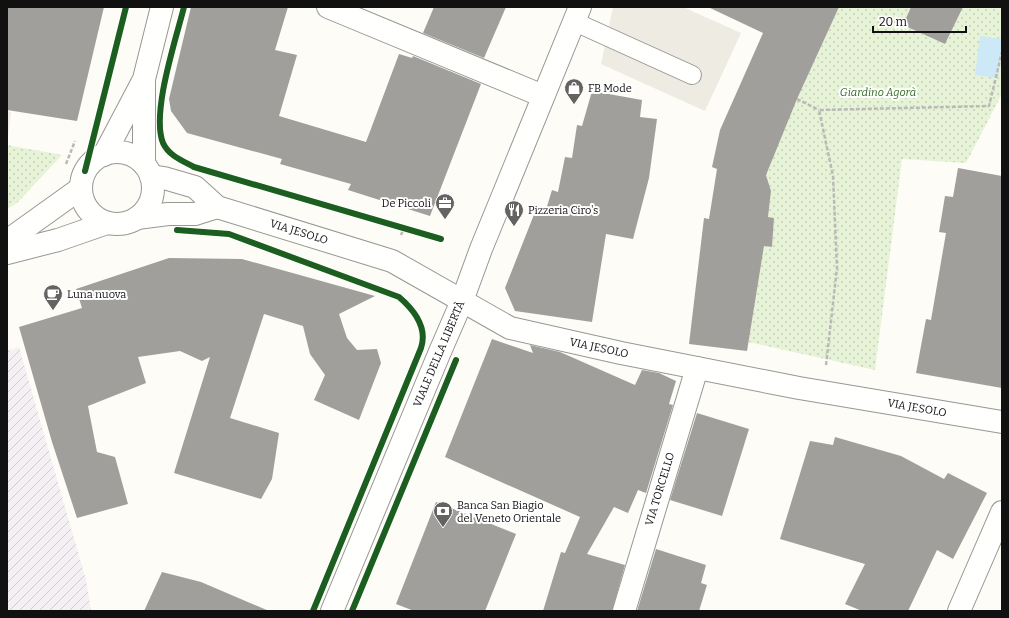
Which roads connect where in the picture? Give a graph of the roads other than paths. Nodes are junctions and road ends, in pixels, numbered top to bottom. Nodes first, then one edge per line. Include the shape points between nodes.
1 (162, 7) edge
2 (328, 7) edge
3 (577, 15) edge
4 (692, 75) dead end
5 (144, 79) junction
6 (543, 96) junction
7 (104, 154) junction
8 (148, 170) junction
9 (81, 188) junction
10 (218, 207) junction
11 (137, 218) junction
12 (107, 223) junction
13 (7, 241) edge
14 (7, 253) edge
15 (462, 301) junction
16 (697, 368) junction
17 (1002, 422) edge
18 (1002, 512) edge
19 (332, 611) edge
20 (624, 611) edge
21 (959, 611) edge

1 - 5 street
2 - 6 street
3 - 4 lane
3 - 6 street, VIALE DELLA LIBERTÀ
5 - 7 street
5 - 8 street
6 - 15 street, VIALE DELLA LIBERTÀ
7 - 8 street via 128,153
7 - 9 street via 96,158 88,168
8 - 10 street, VIA JESOLO via 164,178 195,187
8 - 11 street via 153,183 152,197 146,209
9 - 12 street via 87,208 94,216
9 - 13 street
10 - 11 street via 195,214
10 - 15 street, VIA JESOLO via 392,261
11 - 12 street via 122,224
12 - 14 street via 58,240
15 - 16 street, VIA JESOLO via 510,328
15 - 19 street, VIALE DELLA LIBERTÀ
16 - 17 street, VIA JESOLO
16 - 20 street, VIA TORCELLO
18 - 21 street

